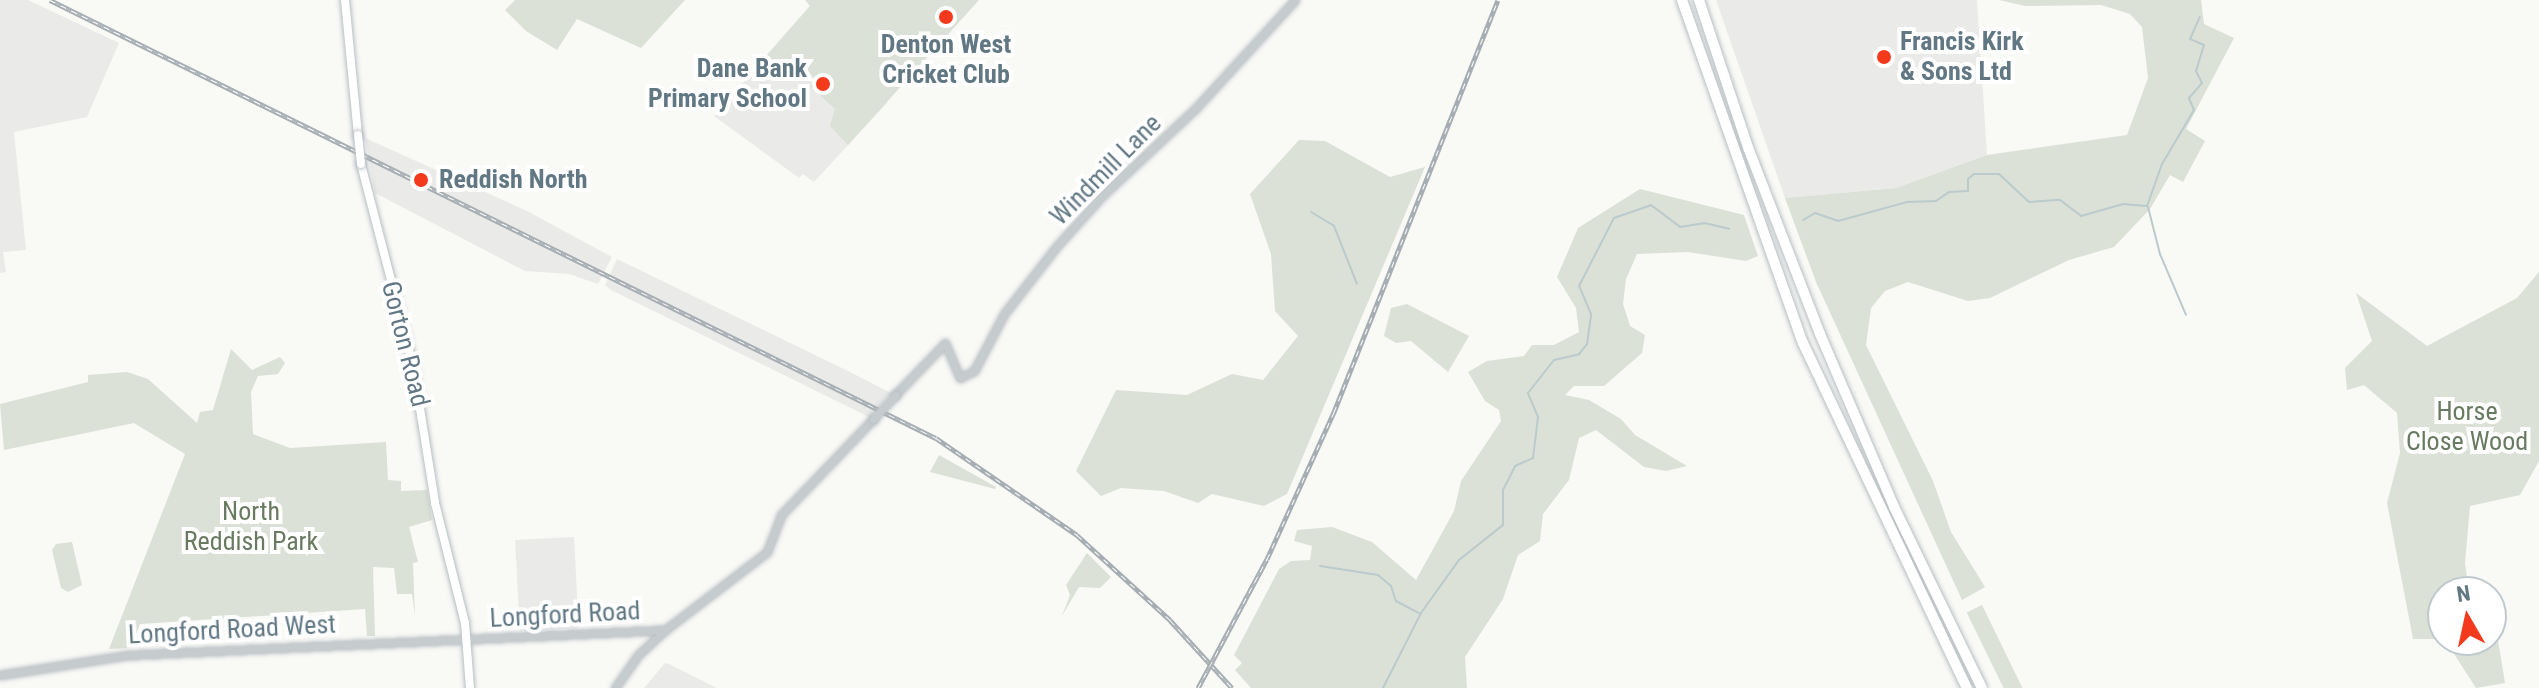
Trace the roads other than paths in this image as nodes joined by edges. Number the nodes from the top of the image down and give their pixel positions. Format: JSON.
{"nodes":[{"id":1,"x":345,"y":0,"type":"edge"},
{"id":2,"x":1295,"y":0,"type":"edge"},
{"id":3,"x":1682,"y":0,"type":"edge"},
{"id":4,"x":1699,"y":0,"type":"edge"},
{"id":5,"x":668,"y":628,"type":"junction"},
{"id":6,"x":643,"y":631,"type":"junction"},
{"id":7,"x":467,"y":638,"type":"junction"},
{"id":8,"x":649,"y":644,"type":"junction"},
{"id":9,"x":0,"y":675,"type":"edge"},
{"id":10,"x":470,"y":688,"type":"edge"},
{"id":11,"x":615,"y":688,"type":"edge"},
{"id":12,"x":1967,"y":688,"type":"edge"},
{"id":13,"x":1982,"y":688,"type":"edge"}],
"edges":[{"from":1,"to":7,"type":"main road","name":"Gorton Road","bridge":true},
{"from":2,"to":5,"type":"street","name":"Windmill Lane","bridge":true},
{"from":3,"to":12,"type":"highway"},
{"from":4,"to":13,"type":"highway"},
{"from":5,"to":6,"type":"street","name":"Longford Road"},
{"from":5,"to":8,"type":"street"},
{"from":6,"to":7,"type":"street","name":"Longford Road"},
{"from":6,"to":8,"type":"street"},
{"from":7,"to":9,"type":"street","name":"Longford Road West"},
{"from":7,"to":10,"type":"main road","name":"Gorton Road"},
{"from":8,"to":11,"type":"street"}]}
